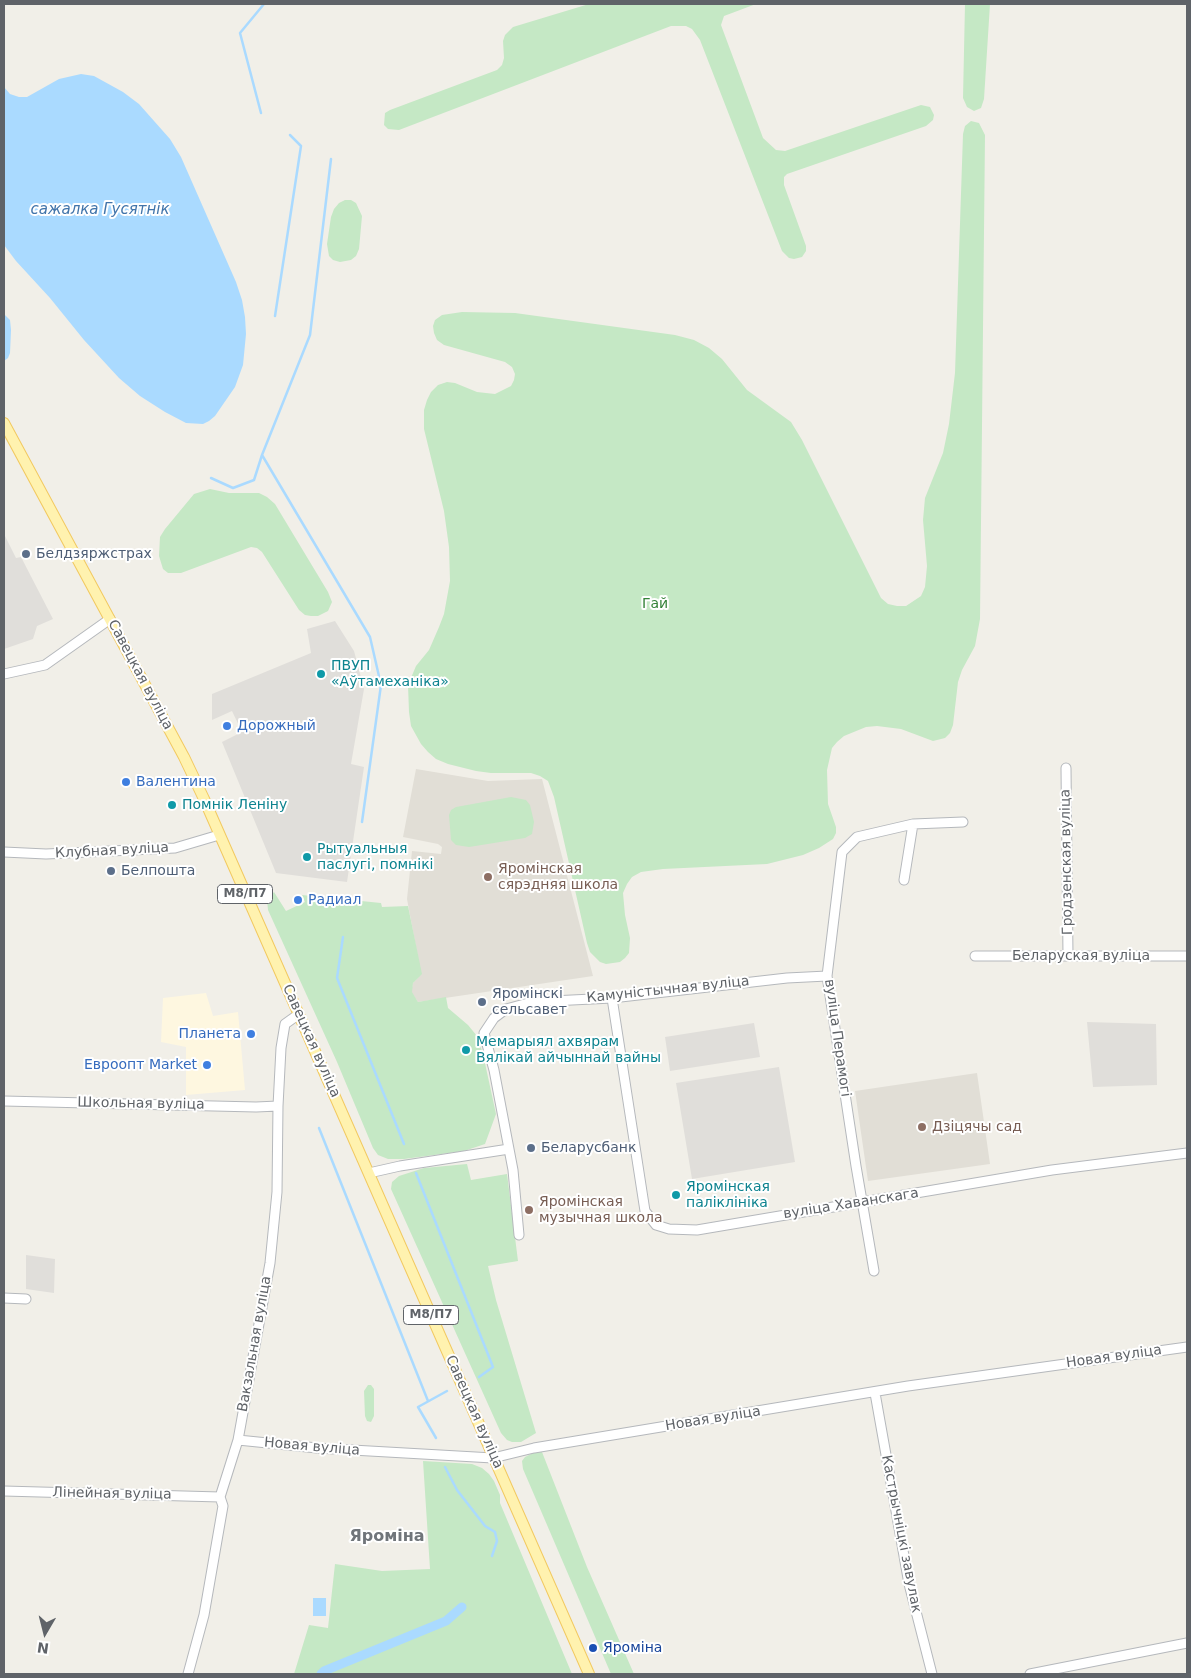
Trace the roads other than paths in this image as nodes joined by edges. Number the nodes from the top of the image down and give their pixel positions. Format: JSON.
{"nodes":[{"id":1,"x":4,"y":423,"type":"edge"},
{"id":2,"x":110,"y":619,"type":"junction"},
{"id":3,"x":4,"y":674,"type":"edge"},
{"id":4,"x":1066,"y":768,"type":"dead end"},
{"id":5,"x":963,"y":822,"type":"dead end"},
{"id":6,"x":914,"y":824,"type":"junction"},
{"id":7,"x":219,"y":835,"type":"junction"},
{"id":8,"x":4,"y":852,"type":"edge"},
{"id":9,"x":904,"y":880,"type":"dead end"},
{"id":10,"x":975,"y":956,"type":"dead end"},
{"id":11,"x":1068,"y":956,"type":"junction"},
{"id":12,"x":1187,"y":956,"type":"edge"},
{"id":13,"x":826,"y":976,"type":"junction"},
{"id":14,"x":612,"y":998,"type":"junction"},
{"id":15,"x":299,"y":1014,"type":"junction"},
{"id":16,"x":4,"y":1101,"type":"edge"},
{"id":17,"x":278,"y":1106,"type":"junction"},
{"id":18,"x":509,"y":1149,"type":"junction"},
{"id":19,"x":1187,"y":1153,"type":"edge"},
{"id":20,"x":369,"y":1174,"type":"junction"},
{"id":21,"x":862,"y":1203,"type":"junction"},
{"id":22,"x":519,"y":1235,"type":"dead end"},
{"id":23,"x":874,"y":1271,"type":"dead end"},
{"id":24,"x":4,"y":1298,"type":"edge"},
{"id":25,"x":26,"y":1299,"type":"dead end"},
{"id":26,"x":1187,"y":1347,"type":"edge"},
{"id":27,"x":875,"y":1393,"type":"junction"},
{"id":28,"x":238,"y":1440,"type":"junction"},
{"id":29,"x":493,"y":1458,"type":"junction"},
{"id":30,"x":4,"y":1491,"type":"edge"},
{"id":31,"x":220,"y":1497,"type":"junction"},
{"id":32,"x":1187,"y":1643,"type":"edge"},
{"id":33,"x":1082,"y":1664,"type":"junction"},
{"id":34,"x":188,"y":1674,"type":"edge"},
{"id":35,"x":589,"y":1674,"type":"edge"},
{"id":36,"x":932,"y":1674,"type":"edge"},
{"id":37,"x":1030,"y":1674,"type":"edge"},
{"id":38,"x":1086,"y":1674,"type":"edge"}],
"edges":[{"from":1,"to":2,"type":"main road","name":"Савецкая вуліца","number":"М8/П7"},
{"from":2,"to":3,"type":"street"},
{"from":2,"to":7,"type":"main road","name":"Савецкая вуліца","number":"М8/П7"},
{"from":4,"to":11,"type":"street","name":"Гродзенская вуліца"},
{"from":5,"to":6,"type":"street","name":"вуліца Перамогі"},
{"from":6,"to":9,"type":"street"},
{"from":6,"to":13,"type":"street","name":"вуліца Перамогі"},
{"from":7,"to":8,"type":"street","name":"Клубная вуліца"},
{"from":7,"to":15,"type":"main road","name":"Савецкая вуліца","number":"М8/П7"},
{"from":10,"to":11,"type":"street","name":"Беларуская вуліца"},
{"from":11,"to":12,"type":"street","name":"Беларуская вуліца"},
{"from":13,"to":14,"type":"street","name":"Камуністычная вуліца"},
{"from":13,"to":21,"type":"street","name":"вуліца Перамогі"},
{"from":14,"to":18,"type":"street","name":"Камуністычная вуліца"},
{"from":14,"to":21,"type":"street","name":"вуліца Хаванскага"},
{"from":15,"to":17,"type":"street","name":"Вакзальная вуліца"},
{"from":15,"to":20,"type":"main road","name":"Савецкая вуліца","number":"М8/П7"},
{"from":16,"to":17,"type":"street","name":"Школьная вуліца"},
{"from":17,"to":28,"type":"street","name":"Вакзальная вуліца"},
{"from":18,"to":20,"type":"street"},
{"from":18,"to":22,"type":"street","name":"Камуністычная вуліца"},
{"from":19,"to":21,"type":"street","name":"вуліца Хаванскага"},
{"from":20,"to":29,"type":"main road","name":"Савецкая вуліца","number":"М8/П7"},
{"from":21,"to":23,"type":"street","name":"вуліца Перамогі"},
{"from":24,"to":25,"type":"street"},
{"from":26,"to":27,"type":"street","name":"Новая вуліца"},
{"from":27,"to":29,"type":"street","name":"Новая вуліца"},
{"from":27,"to":36,"type":"street","name":"Кастрычніцкі завулак"},
{"from":28,"to":29,"type":"street","name":"Новая вуліца"},
{"from":28,"to":31,"type":"street","name":"Вакзальная вуліца"},
{"from":29,"to":35,"type":"main road","name":"Савецкая вуліца","number":"М8/П7"},
{"from":30,"to":31,"type":"street","name":"Лінейная вуліца"},
{"from":31,"to":34,"type":"street","name":"Вакзальная вуліца"},
{"from":32,"to":33,"type":"street"},
{"from":33,"to":37,"type":"street"},
{"from":33,"to":38,"type":"street"}]}
